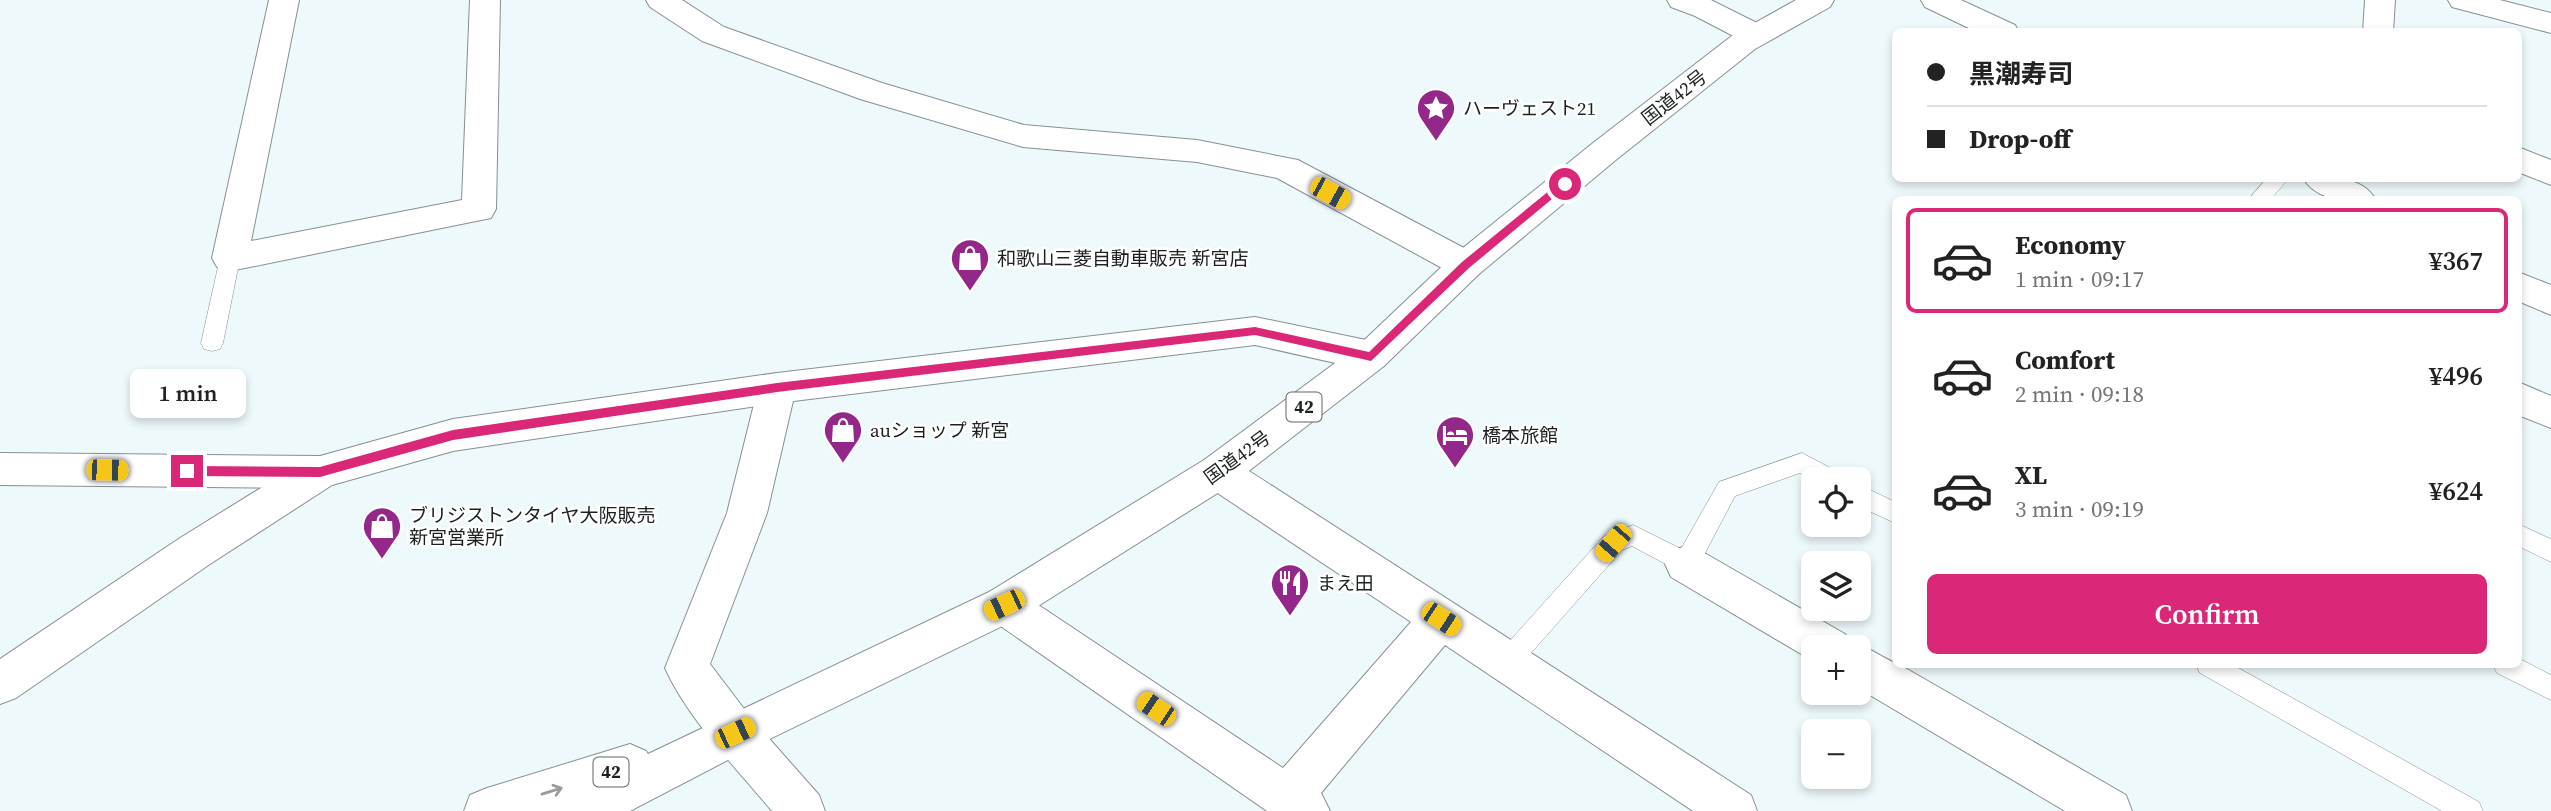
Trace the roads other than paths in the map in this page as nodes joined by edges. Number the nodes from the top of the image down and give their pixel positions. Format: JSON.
{"nodes":[{"id":1,"x":284,"y":0,"type":"edge"},
{"id":2,"x":485,"y":0,"type":"edge"},
{"id":3,"x":661,"y":0,"type":"edge"},
{"id":4,"x":1682,"y":0,"type":"edge"},
{"id":5,"x":1819,"y":0,"type":"edge"},
{"id":6,"x":1936,"y":0,"type":"edge"},
{"id":7,"x":2380,"y":0,"type":"edge"},
{"id":8,"x":2463,"y":0,"type":"edge"},
{"id":9,"x":2551,"y":23,"type":"edge"},
{"id":10,"x":1996,"y":28,"type":"edge"},
{"id":11,"x":2378,"y":28,"type":"edge"},
{"id":12,"x":1756,"y":35,"type":"junction"},
{"id":13,"x":2522,"y":161,"type":"edge"},
{"id":14,"x":2551,"y":173,"type":"edge"},
{"id":15,"x":2275,"y":182,"type":"edge"},
{"id":16,"x":2327,"y":182,"type":"edge"},
{"id":17,"x":2262,"y":196,"type":"edge"},
{"id":18,"x":2352,"y":196,"type":"edge"},
{"id":19,"x":230,"y":258,"type":"junction"},
{"id":20,"x":1466,"y":265,"type":"junction"},
{"id":21,"x":2522,"y":287,"type":"edge"},
{"id":22,"x":2551,"y":301,"type":"edge"},
{"id":23,"x":212,"y":343,"type":"dead end"},
{"id":24,"x":1371,"y":356,"type":"junction"},
{"id":25,"x":777,"y":388,"type":"junction"},
{"id":26,"x":2522,"y":399,"type":"edge"},
{"id":27,"x":2551,"y":413,"type":"edge"},
{"id":28,"x":1809,"y":467,"type":"edge"},
{"id":29,"x":0,"y":469,"type":"edge"},
{"id":30,"x":320,"y":472,"type":"junction"},
{"id":31,"x":1218,"y":472,"type":"junction"},
{"id":32,"x":1871,"y":501,"type":"edge"},
{"id":33,"x":1892,"y":511,"type":"edge"},
{"id":34,"x":2522,"y":536,"type":"edge"},
{"id":35,"x":2551,"y":551,"type":"edge"},
{"id":36,"x":1686,"y":564,"type":"junction"},
{"id":37,"x":1004,"y":605,"type":"junction"},
{"id":38,"x":1441,"y":619,"type":"junction"},
{"id":39,"x":1807,"y":635,"type":"edge"},
{"id":40,"x":1507,"y":663,"type":"junction"},
{"id":41,"x":2214,"y":668,"type":"edge"},
{"id":42,"x":2512,"y":668,"type":"edge"},
{"id":43,"x":1871,"y":672,"type":"edge"},
{"id":44,"x":0,"y":684,"type":"edge"},
{"id":45,"x":2551,"y":688,"type":"edge"},
{"id":46,"x":735,"y":733,"type":"junction"},
{"id":47,"x":1297,"y":804,"type":"edge"},
{"id":48,"x":487,"y":811,"type":"edge"},
{"id":49,"x":582,"y":811,"type":"edge"},
{"id":50,"x":802,"y":811,"type":"edge"},
{"id":51,"x":1734,"y":811,"type":"edge"},
{"id":52,"x":2109,"y":811,"type":"edge"},
{"id":53,"x":2469,"y":811,"type":"edge"}],
"edges":[{"from":1,"to":19,"type":"main road"},
{"from":2,"to":19,"type":"main road"},
{"from":3,"to":20,"type":"main road"},
{"from":4,"to":12,"type":"main road"},
{"from":5,"to":12,"type":"main road","name":"国道42号","number":"42"},
{"from":6,"to":10,"type":"main road"},
{"from":7,"to":11,"type":"main road"},
{"from":8,"to":9,"type":"main road"},
{"from":12,"to":20,"type":"main road","name":"国道42号","number":"42"},
{"from":13,"to":14,"type":"main road"},
{"from":15,"to":17,"type":"lane"},
{"from":16,"to":18,"type":"main road"},
{"from":19,"to":23,"type":"lane"},
{"from":20,"to":24,"type":"main road","name":"国道42号","number":"42"},
{"from":21,"to":22,"type":"main road"},
{"from":24,"to":25,"type":"main road"},
{"from":24,"to":31,"type":"main road","name":"国道42号","number":"42"},
{"from":25,"to":30,"type":"main road"},
{"from":25,"to":46,"type":"main road"},
{"from":26,"to":27,"type":"main road"},
{"from":28,"to":36,"type":"lane"},
{"from":29,"to":30,"type":"main road"},
{"from":30,"to":44,"type":"main road"},
{"from":31,"to":37,"type":"main road","name":"国道42号","number":"42"},
{"from":31,"to":38,"type":"main road"},
{"from":32,"to":33,"type":"lane"},
{"from":34,"to":35,"type":"lane"},
{"from":36,"to":39,"type":"main road"},
{"from":36,"to":40,"type":"lane"},
{"from":37,"to":46,"type":"main road","name":"国道42号","number":"42"},
{"from":37,"to":47,"type":"main road"},
{"from":38,"to":40,"type":"main road"},
{"from":38,"to":47,"type":"main road"},
{"from":40,"to":51,"type":"main road"},
{"from":41,"to":53,"type":"lane"},
{"from":42,"to":45,"type":"lane"},
{"from":43,"to":52,"type":"main road"},
{"from":48,"to":46,"type":"main road","name":"国道42号","number":"42","one_way":true},
{"from":46,"to":49,"type":"main road","name":"国道42号","number":"42"},
{"from":46,"to":50,"type":"main road"}]}
